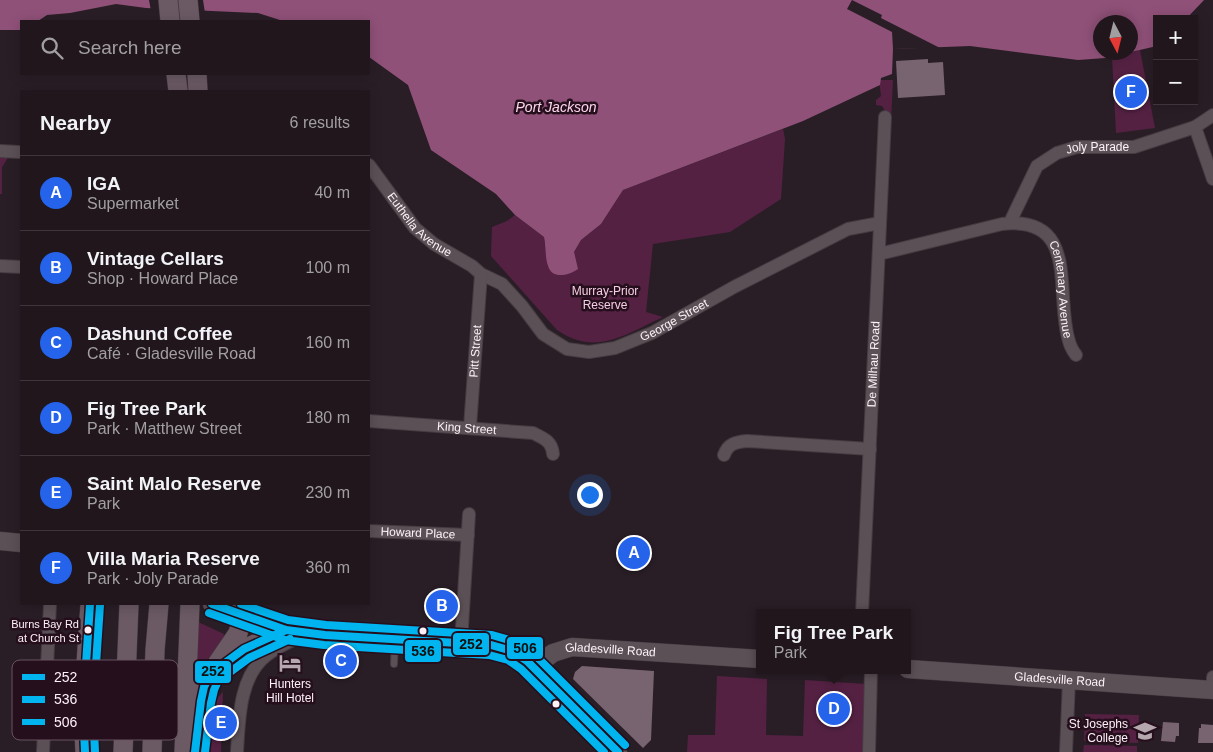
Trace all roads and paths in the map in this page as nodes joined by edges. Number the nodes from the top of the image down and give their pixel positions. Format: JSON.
{"nodes":[{"id":1,"x":168,"y":0,"type":"edge"},
{"id":2,"x":188,"y":0,"type":"edge"},
{"id":3,"x":170,"y":20,"type":"edge"},
{"id":4,"x":190,"y":20,"type":"edge"},
{"id":5,"x":1213,"y":115,"type":"edge"},
{"id":6,"x":885,"y":118,"type":"dead end"},
{"id":7,"x":1195,"y":127,"type":"junction"},
{"id":8,"x":0,"y":152,"type":"edge"},
{"id":9,"x":20,"y":152,"type":"dead end"},
{"id":10,"x":370,"y":166,"type":"edge"},
{"id":11,"x":1213,"y":179,"type":"edge"},
{"id":12,"x":1012,"y":220,"type":"junction"},
{"id":13,"x":880,"y":223,"type":"junction"},
{"id":14,"x":879,"y":254,"type":"junction"},
{"id":15,"x":0,"y":266,"type":"edge"},
{"id":16,"x":20,"y":268,"type":"edge"},
{"id":17,"x":481,"y":274,"type":"junction"},
{"id":18,"x":1076,"y":355,"type":"dead end"},
{"id":19,"x":370,"y":421,"type":"edge"},
{"id":20,"x":470,"y":427,"type":"junction"},
{"id":21,"x":870,"y":449,"type":"junction"},
{"id":22,"x":552,"y":454,"type":"dead end"},
{"id":23,"x":724,"y":455,"type":"dead end"},
{"id":24,"x":469,"y":514,"type":"dead end"},
{"id":25,"x":370,"y":531,"type":"edge"},
{"id":26,"x":468,"y":535,"type":"junction"},
{"id":27,"x":0,"y":541,"type":"edge"},
{"id":28,"x":20,"y":543,"type":"edge"},
{"id":29,"x":50,"y":605,"type":"edge"},
{"id":30,"x":90,"y":605,"type":"edge"},
{"id":31,"x":129,"y":605,"type":"edge"},
{"id":32,"x":159,"y":605,"type":"edge"},
{"id":33,"x":190,"y":605,"type":"edge"},
{"id":34,"x":217,"y":605,"type":"edge"},
{"id":35,"x":862,"y":609,"type":"edge"},
{"id":36,"x":244,"y":610,"type":"edge"},
{"id":37,"x":286,"y":630,"type":"junction"},
{"id":38,"x":316,"y":634,"type":"junction"},
{"id":39,"x":395,"y":639,"type":"junction"},
{"id":40,"x":461,"y":643,"type":"junction"},
{"id":41,"x":756,"y":659,"type":"edge"},
{"id":42,"x":47,"y":660,"type":"edge"},
{"id":43,"x":86,"y":660,"type":"edge"},
{"id":44,"x":127,"y":660,"type":"edge"},
{"id":45,"x":154,"y":660,"type":"edge"},
{"id":46,"x":394,"y":664,"type":"dead end"},
{"id":47,"x":534,"y":667,"type":"junction"},
{"id":48,"x":911,"y":669,"type":"edge"},
{"id":49,"x":210,"y":674,"type":"junction"},
{"id":50,"x":871,"y":674,"type":"edge"},
{"id":51,"x":1213,"y":677,"type":"edge"},
{"id":52,"x":1069,"y":680,"type":"junction"},
{"id":53,"x":1213,"y":690,"type":"edge"},
{"id":54,"x":184,"y":752,"type":"edge"},
{"id":55,"x":195,"y":752,"type":"edge"},
{"id":56,"x":236,"y":752,"type":"edge"},
{"id":57,"x":618,"y":752,"type":"edge"},
{"id":58,"x":869,"y":752,"type":"edge"},
{"id":59,"x":1066,"y":752,"type":"edge"}],
"edges":[{"from":1,"to":3,"type":"main road"},
{"from":2,"to":4,"type":"main road"},
{"from":5,"to":7,"type":"street","name":"Joly Parade"},
{"from":6,"to":13,"type":"street","name":"De Milhau Road"},
{"from":7,"to":11,"type":"street"},
{"from":7,"to":12,"type":"street","name":"Joly Parade"},
{"from":8,"to":9,"type":"street"},
{"from":10,"to":17,"type":"street","name":"Euthella Avenue"},
{"from":12,"to":14,"type":"street","name":"Centenary Avenue"},
{"from":12,"to":18,"type":"street","name":"Centenary Avenue"},
{"from":13,"to":14,"type":"street","name":"De Milhau Road"},
{"from":13,"to":17,"type":"street","name":"George Street"},
{"from":14,"to":21,"type":"street","name":"De Milhau Road"},
{"from":15,"to":16,"type":"street"},
{"from":17,"to":20,"type":"street","name":"Pitt Street"},
{"from":19,"to":20,"type":"street","name":"King Street"},
{"from":20,"to":22,"type":"street","name":"King Street"},
{"from":21,"to":23,"type":"street"},
{"from":21,"to":35,"type":"street","name":"De Milhau Road"},
{"from":24,"to":26,"type":"street","name":"Howard Place"},
{"from":25,"to":26,"type":"street","name":"Howard Place"},
{"from":26,"to":40,"type":"street","name":"Howard Place"},
{"from":27,"to":28,"type":"street"},
{"from":29,"to":42,"type":"street"},
{"from":30,"to":43,"type":"main road"},
{"from":31,"to":44,"type":"main road"},
{"from":32,"to":45,"type":"main road"},
{"from":33,"to":54,"type":"main road"},
{"from":34,"to":36,"type":"street"},
{"from":36,"to":37,"type":"street"},
{"from":36,"to":49,"type":"main road"},
{"from":37,"to":38,"type":"street"},
{"from":37,"to":49,"type":"main road"},
{"from":38,"to":39,"type":"street"},
{"from":38,"to":56,"type":"street"},
{"from":39,"to":40,"type":"street"},
{"from":39,"to":46,"type":"lane"},
{"from":40,"to":47,"type":"street"},
{"from":41,"to":47,"type":"street","name":"Gladesville Road"},
{"from":47,"to":57,"type":"street"},
{"from":48,"to":52,"type":"street","name":"Gladesville Road"},
{"from":49,"to":55,"type":"main road"},
{"from":50,"to":58,"type":"street"},
{"from":51,"to":53,"type":"street"},
{"from":52,"to":53,"type":"street","name":"Gladesville Road"},
{"from":52,"to":59,"type":"street"}]}
